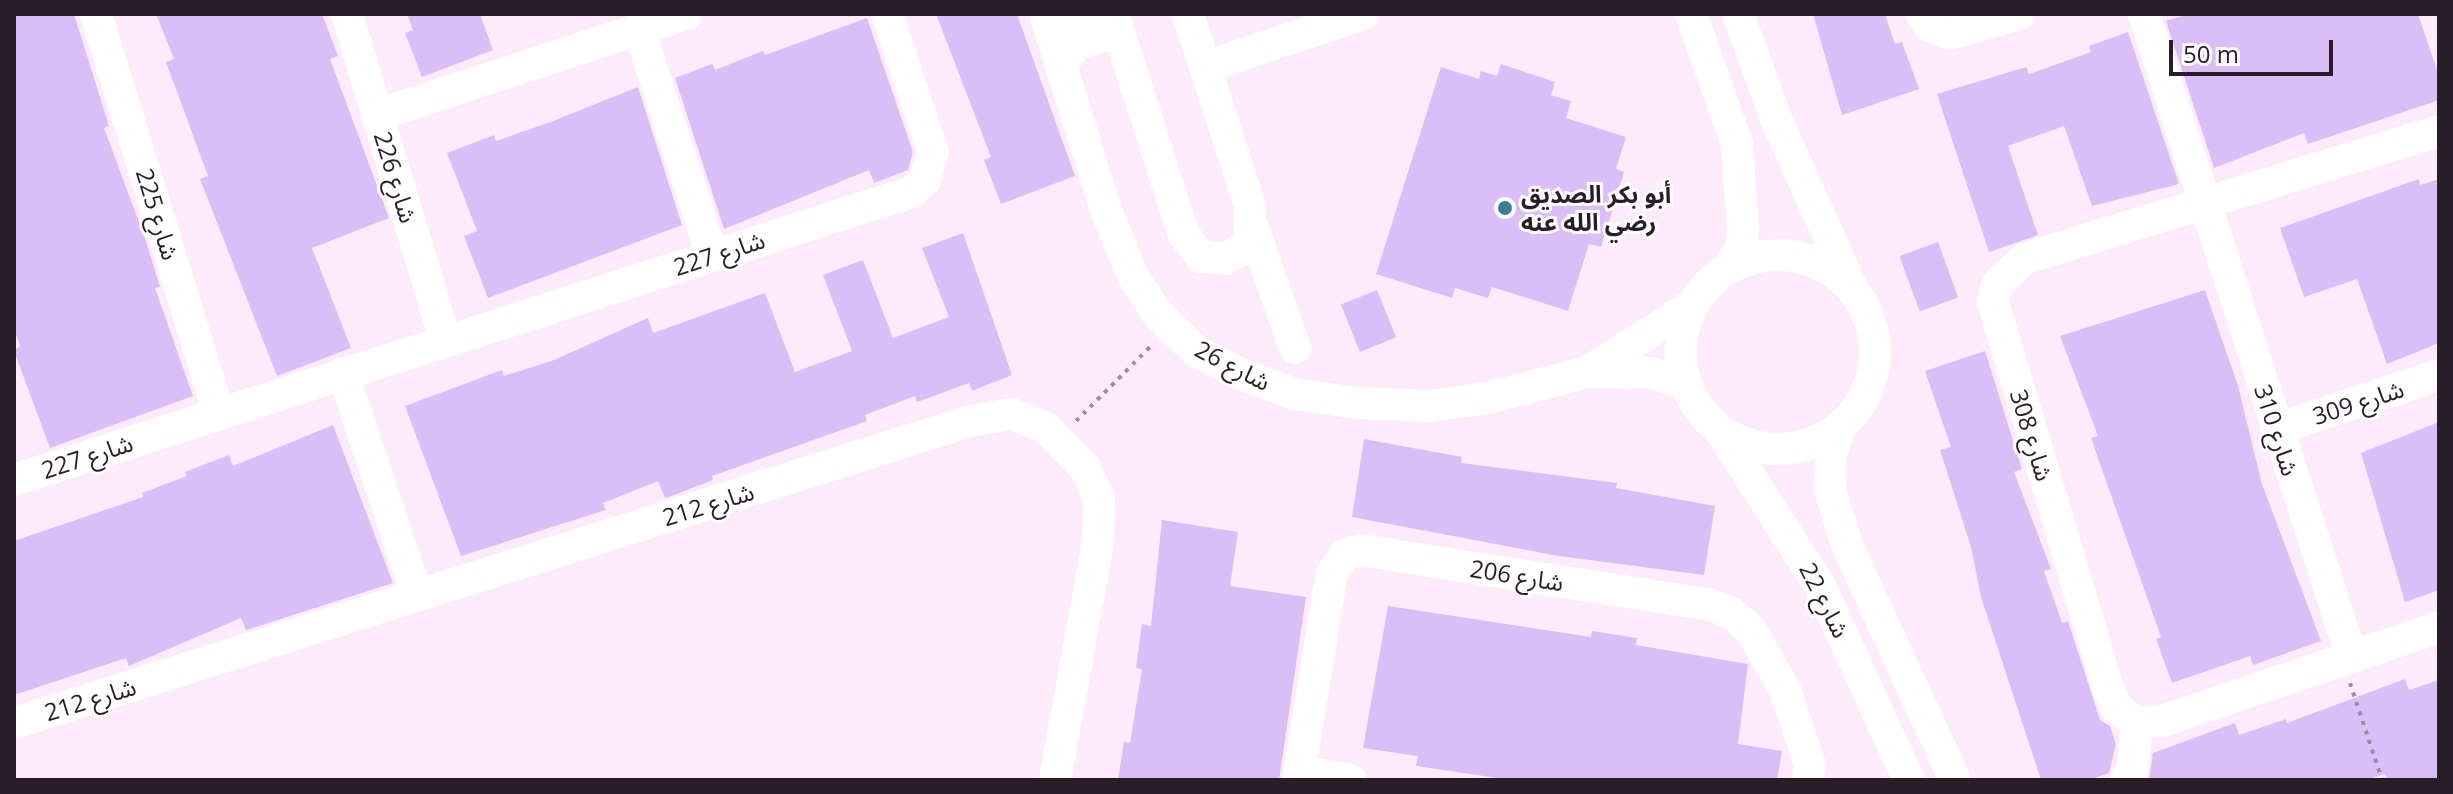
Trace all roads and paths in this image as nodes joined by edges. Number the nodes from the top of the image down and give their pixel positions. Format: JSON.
{"nodes":[{"id":1,"x":96,"y":14,"type":"edge"},
{"id":2,"x":347,"y":14,"type":"edge"},
{"id":3,"x":686,"y":14,"type":"edge"},
{"id":4,"x":887,"y":14,"type":"edge"},
{"id":5,"x":1046,"y":14,"type":"edge"},
{"id":6,"x":1188,"y":14,"type":"edge"},
{"id":7,"x":1363,"y":14,"type":"edge"},
{"id":8,"x":1691,"y":14,"type":"edge"},
{"id":9,"x":1738,"y":14,"type":"edge"},
{"id":10,"x":1921,"y":14,"type":"edge"},
{"id":11,"x":2019,"y":14,"type":"edge"},
{"id":12,"x":2144,"y":14,"type":"edge"},
{"id":13,"x":1115,"y":19,"type":"edge"},
{"id":14,"x":639,"y":29,"type":"junction"},
{"id":15,"x":1061,"y":66,"type":"junction"},
{"id":16,"x":1205,"y":67,"type":"junction"},
{"id":17,"x":377,"y":115,"type":"junction"},
{"id":18,"x":2439,"y":131,"type":"edge"},
{"id":19,"x":2204,"y":204,"type":"junction"},
{"id":20,"x":1253,"y":228,"type":"junction"},
{"id":21,"x":712,"y":255,"type":"junction"},
{"id":22,"x":1730,"y":267,"type":"junction"},
{"id":23,"x":1852,"y":289,"type":"junction"},
{"id":24,"x":1692,"y":305,"type":"junction"},
{"id":25,"x":1170,"y":326,"type":"junction"},
{"id":26,"x":445,"y":339,"type":"junction"},
{"id":27,"x":1295,"y":348,"type":"dead end"},
{"id":28,"x":1588,"y":372,"type":"junction"},
{"id":29,"x":343,"y":373,"type":"junction"},
{"id":30,"x":2439,"y":375,"type":"edge"},
{"id":31,"x":1686,"y":384,"type":"junction"},
{"id":32,"x":219,"y":413,"type":"junction"},
{"id":33,"x":1839,"y":429,"type":"junction"},
{"id":34,"x":2276,"y":429,"type":"junction"},
{"id":35,"x":1720,"y":431,"type":"junction"},
{"id":36,"x":1058,"y":440,"type":"junction"},
{"id":37,"x":14,"y":480,"type":"edge"},
{"id":38,"x":417,"y":595,"type":"junction"},
{"id":39,"x":2439,"y":627,"type":"edge"},
{"id":40,"x":2346,"y":657,"type":"junction"},
{"id":41,"x":14,"y":723,"type":"edge"},
{"id":42,"x":2137,"y":724,"type":"junction"},
{"id":43,"x":1298,"y":776,"type":"edge"},
{"id":44,"x":1055,"y":780,"type":"edge"},
{"id":45,"x":1350,"y":780,"type":"edge"},
{"id":46,"x":1808,"y":780,"type":"edge"},
{"id":47,"x":1909,"y":780,"type":"edge"},
{"id":48,"x":1955,"y":780,"type":"edge"},
{"id":49,"x":2126,"y":780,"type":"edge"},
{"id":50,"x":2382,"y":780,"type":"edge"}],
"edges":[{"from":1,"to":32,"type":"street","name":"شارع 225"},
{"from":2,"to":17,"type":"street","name":"شارع 226"},
{"from":3,"to":14,"type":"street"},
{"from":4,"to":21,"type":"street","name":"شارع 227"},
{"from":5,"to":13,"type":"street"},
{"from":5,"to":15,"type":"street","name":"شارع 26"},
{"from":6,"to":16,"type":"street"},
{"from":7,"to":16,"type":"street"},
{"from":8,"to":22,"type":"street"},
{"from":9,"to":23,"type":"street"},
{"from":10,"to":11,"type":"street"},
{"from":12,"to":19,"type":"street","name":"شارع 310"},
{"from":13,"to":15,"type":"street"},
{"from":13,"to":20,"type":"street"},
{"from":14,"to":17,"type":"street"},
{"from":14,"to":21,"type":"street"},
{"from":15,"to":25,"type":"street","name":"شارع 26"},
{"from":16,"to":20,"type":"street"},
{"from":17,"to":26,"type":"street","name":"شارع 226"},
{"from":18,"to":19,"type":"street","name":"شارع 308"},
{"from":19,"to":34,"type":"street","name":"شارع 310"},
{"from":19,"to":42,"type":"street","name":"شارع 308"},
{"from":20,"to":27,"type":"street"},
{"from":21,"to":26,"type":"street","name":"شارع 227"},
{"from":22,"to":23,"type":"street"},
{"from":22,"to":24,"type":"street"},
{"from":23,"to":33,"type":"street"},
{"from":24,"to":28,"type":"street","name":"شارع 26"},
{"from":24,"to":31,"type":"street"},
{"from":25,"to":28,"type":"street","name":"شارع 26"},
{"from":25,"to":36,"type":"path"},
{"from":26,"to":29,"type":"street","name":"شارع 227"},
{"from":28,"to":31,"type":"street","name":"شارع 26"},
{"from":29,"to":32,"type":"street","name":"شارع 227"},
{"from":29,"to":38,"type":"street"},
{"from":30,"to":34,"type":"street","name":"شارع 309"},
{"from":31,"to":35,"type":"street"},
{"from":32,"to":37,"type":"street","name":"شارع 227"},
{"from":33,"to":35,"type":"street"},
{"from":33,"to":48,"type":"street","name":"شارع 22"},
{"from":34,"to":40,"type":"street","name":"شارع 310"},
{"from":35,"to":47,"type":"street","name":"شارع 22"},
{"from":36,"to":38,"type":"street","name":"شارع 212"},
{"from":36,"to":44,"type":"street","name":"شارع 212"},
{"from":38,"to":41,"type":"street","name":"شارع 212"},
{"from":39,"to":40,"type":"street"},
{"from":40,"to":42,"type":"street"},
{"from":40,"to":50,"type":"path"},
{"from":42,"to":49,"type":"street"},
{"from":43,"to":45,"type":"street"},
{"from":43,"to":46,"type":"street","name":"شارع 206"}]}
